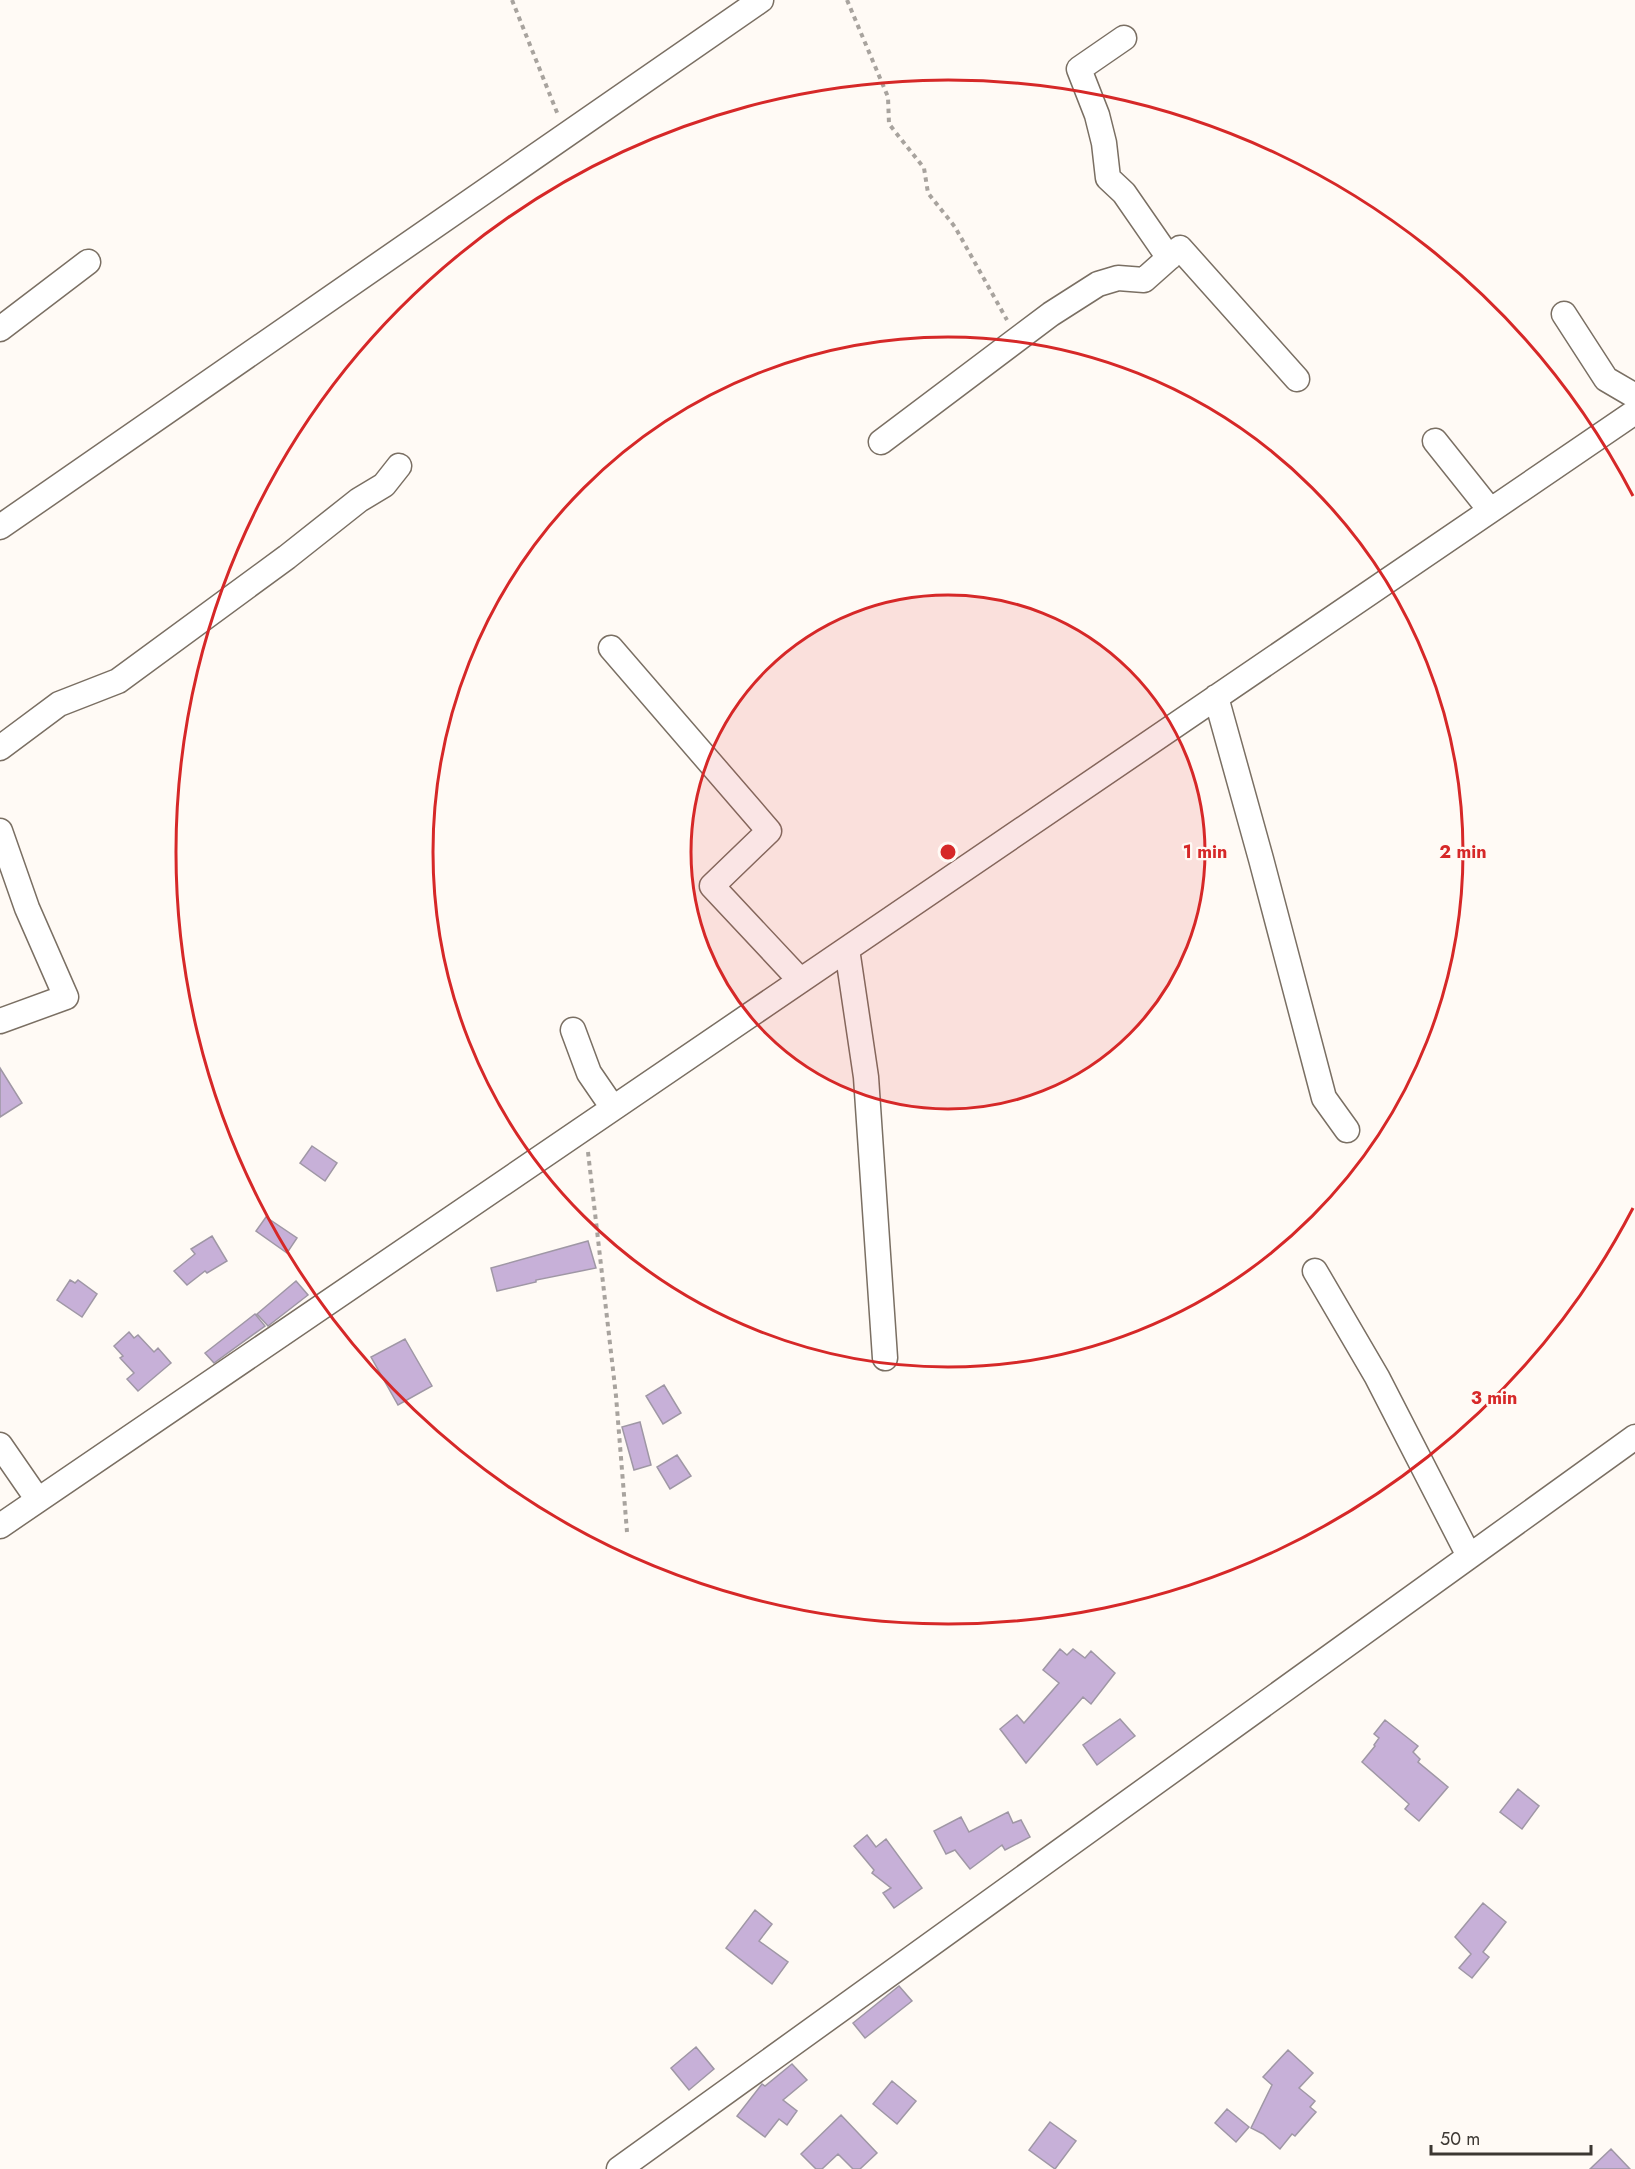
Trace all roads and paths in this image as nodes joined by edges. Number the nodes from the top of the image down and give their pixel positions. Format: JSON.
{"nodes":[{"id":1,"x":512,"y":0,"type":"edge"},
{"id":2,"x":761,"y":0,"type":"edge"},
{"id":3,"x":847,"y":0,"type":"edge"},
{"id":4,"x":737,"y":7,"type":"edge"},
{"id":5,"x":1125,"y":38,"type":"dead end"},
{"id":6,"x":566,"y":135,"type":"junction"},
{"id":7,"x":1169,"y":258,"type":"junction"},
{"id":8,"x":88,"y":262,"type":"dead end"},
{"id":9,"x":1564,"y":314,"type":"dead end"},
{"id":10,"x":0,"y":329,"type":"edge"},
{"id":11,"x":1018,"y":339,"type":"junction"},
{"id":12,"x":1298,"y":379,"type":"dead end"},
{"id":13,"x":1635,"y":396,"type":"edge"},
{"id":14,"x":1635,"y":412,"type":"edge"},
{"id":15,"x":1435,"y":441,"type":"dead end"},
{"id":16,"x":882,"y":442,"type":"dead end"},
{"id":17,"x":399,"y":466,"type":"dead end"},
{"id":18,"x":1490,"y":510,"type":"junction"},
{"id":19,"x":0,"y":527,"type":"edge"},
{"id":20,"x":611,"y":648,"type":"dead end"},
{"id":21,"x":1216,"y":697,"type":"junction"},
{"id":22,"x":0,"y":748,"type":"edge"},
{"id":23,"x":0,"y":831,"type":"edge"},
{"id":24,"x":847,"y":949,"type":"junction"},
{"id":25,"x":800,"y":980,"type":"junction"},
{"id":26,"x":0,"y":1021,"type":"edge"},
{"id":27,"x":573,"y":1030,"type":"dead end"},
{"id":28,"x":613,"y":1108,"type":"junction"},
{"id":29,"x":585,"y":1127,"type":"junction"},
{"id":30,"x":1347,"y":1130,"type":"dead end"},
{"id":31,"x":1315,"y":1271,"type":"dead end"},
{"id":32,"x":885,"y":1358,"type":"dead end"},
{"id":33,"x":1635,"y":1437,"type":"edge"},
{"id":34,"x":0,"y":1445,"type":"edge"},
{"id":35,"x":38,"y":1500,"type":"junction"},
{"id":36,"x":0,"y":1526,"type":"edge"},
{"id":37,"x":627,"y":1532,"type":"dead end"},
{"id":38,"x":1469,"y":1556,"type":"junction"},
{"id":39,"x":619,"y":2169,"type":"edge"}],
"edges":[{"from":1,"to":6,"type":"path"},
{"from":2,"to":4,"type":"street"},
{"from":3,"to":11,"type":"path"},
{"from":4,"to":6,"type":"street"},
{"from":5,"to":7,"type":"street"},
{"from":6,"to":19,"type":"street"},
{"from":7,"to":11,"type":"street"},
{"from":7,"to":12,"type":"street"},
{"from":8,"to":10,"type":"street"},
{"from":9,"to":13,"type":"street"},
{"from":11,"to":16,"type":"street"},
{"from":14,"to":18,"type":"street"},
{"from":15,"to":18,"type":"street"},
{"from":17,"to":22,"type":"street"},
{"from":18,"to":21,"type":"street"},
{"from":20,"to":25,"type":"street"},
{"from":21,"to":24,"type":"street"},
{"from":21,"to":30,"type":"street"},
{"from":23,"to":26,"type":"street"},
{"from":24,"to":25,"type":"street"},
{"from":24,"to":32,"type":"street"},
{"from":25,"to":28,"type":"street"},
{"from":27,"to":28,"type":"street"},
{"from":28,"to":29,"type":"street"},
{"from":29,"to":35,"type":"street"},
{"from":29,"to":37,"type":"path"},
{"from":31,"to":38,"type":"street"},
{"from":33,"to":38,"type":"street"},
{"from":34,"to":35,"type":"street"},
{"from":35,"to":36,"type":"street"},
{"from":38,"to":39,"type":"street"}]}
